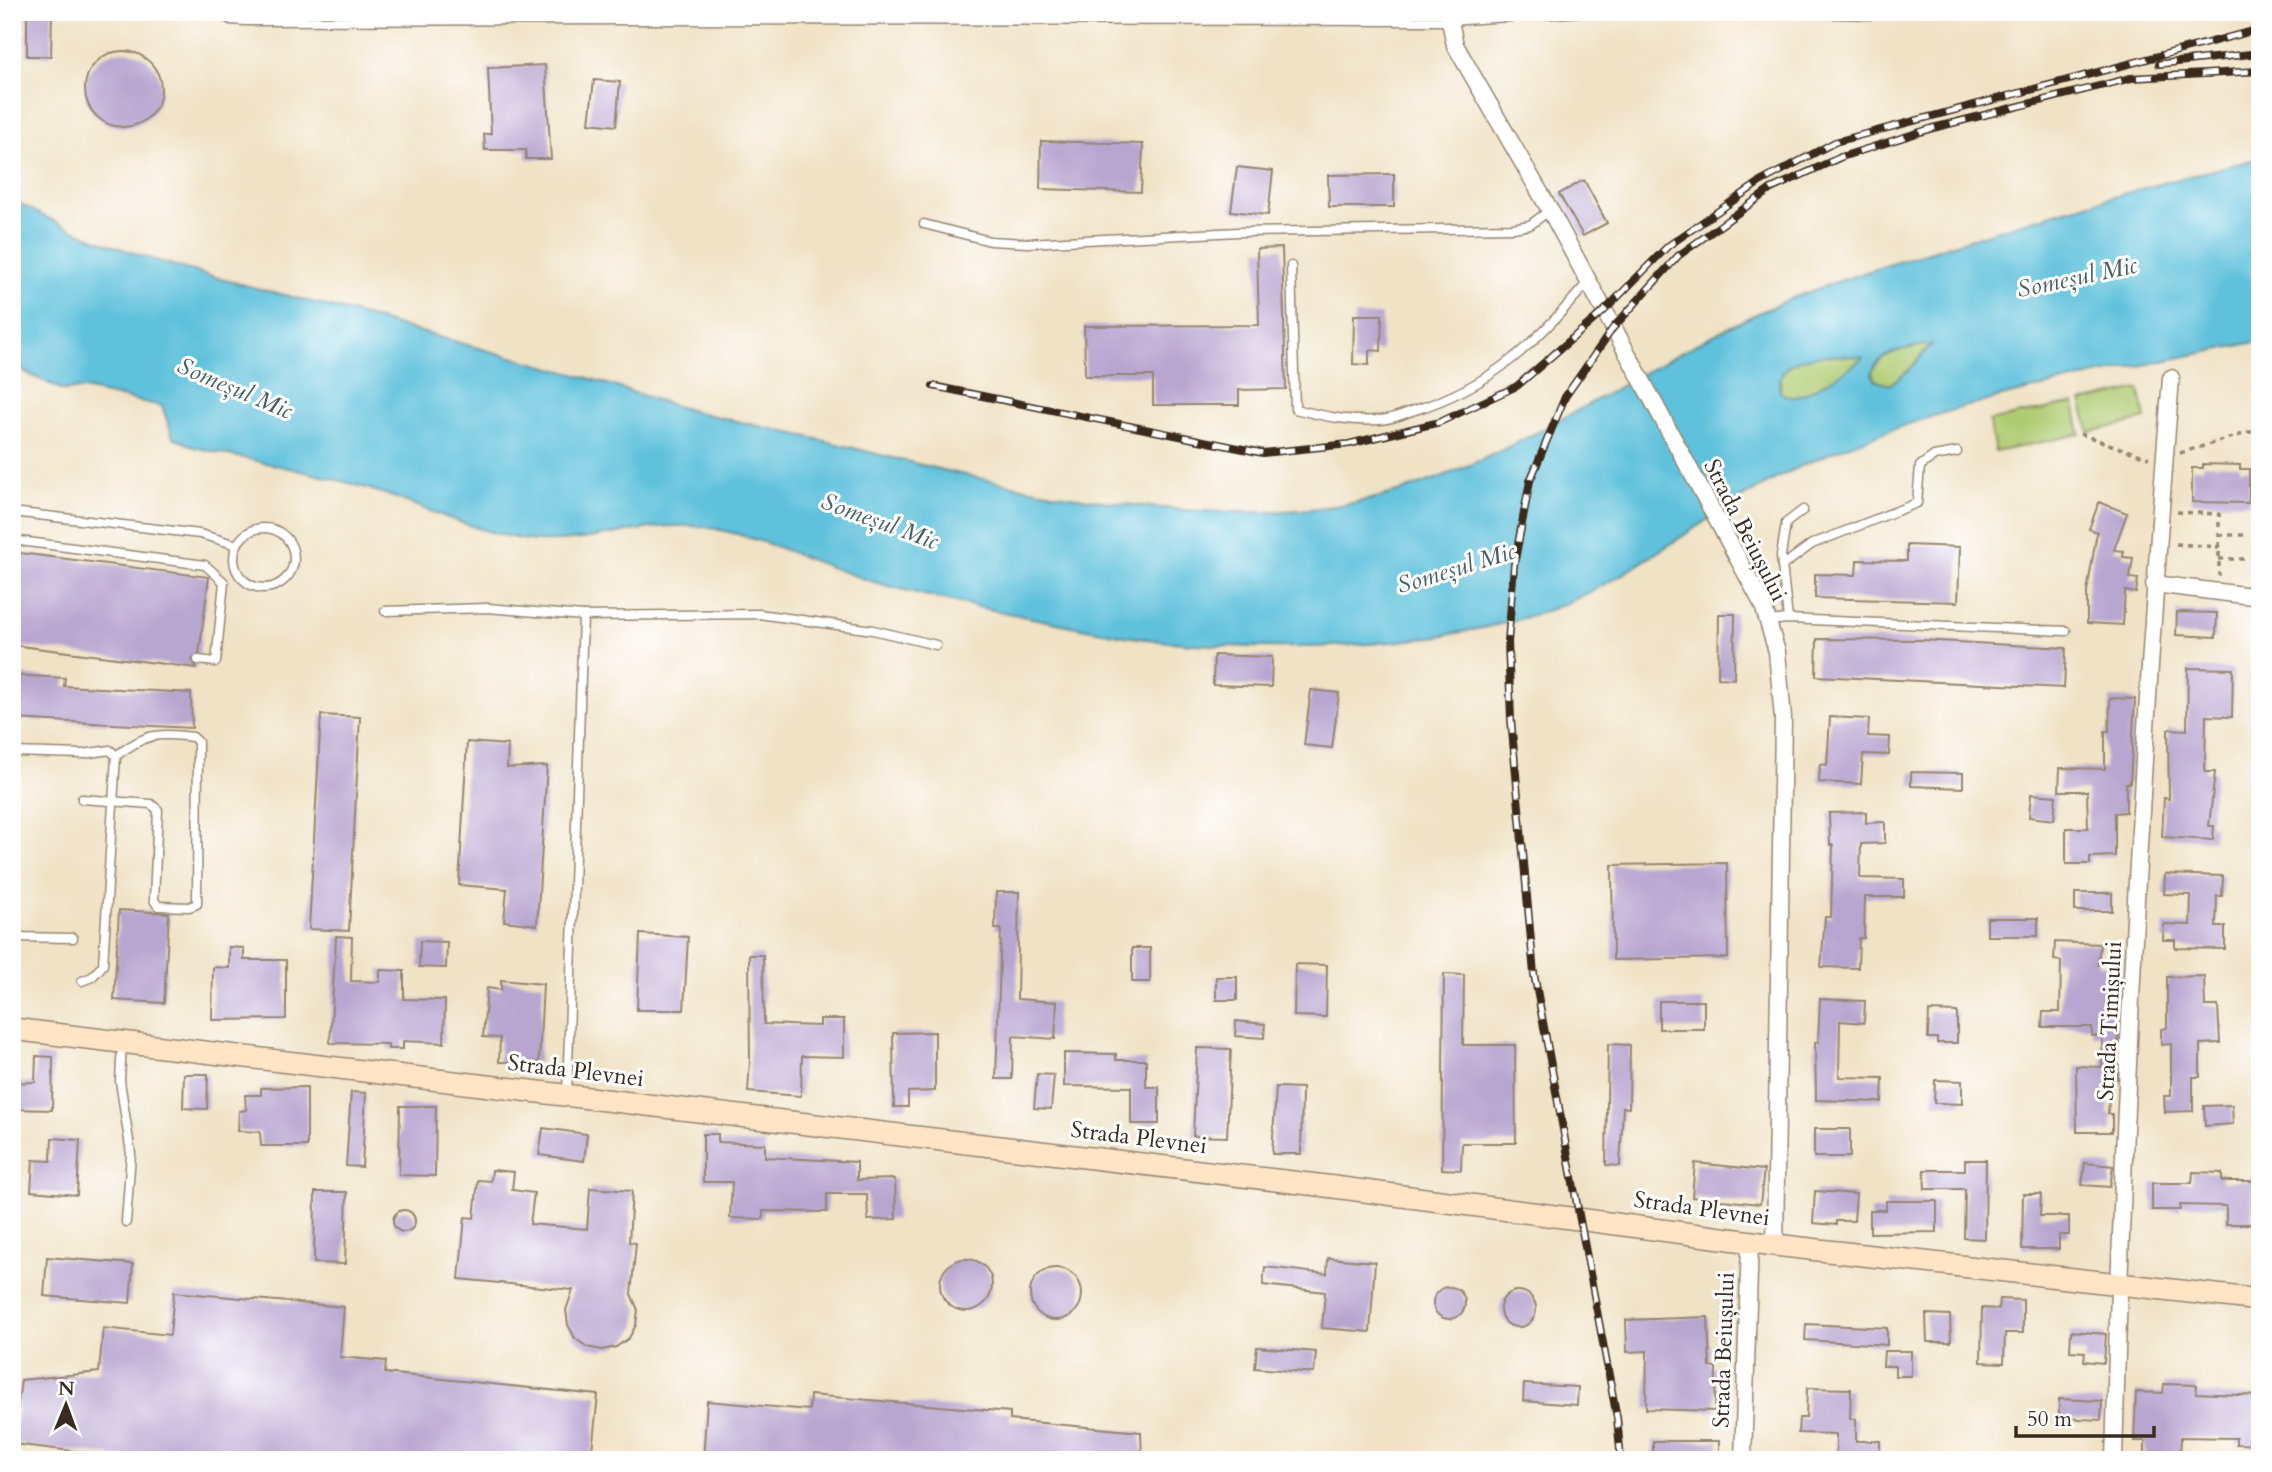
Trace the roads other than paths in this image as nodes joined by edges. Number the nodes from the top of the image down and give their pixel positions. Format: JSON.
{"nodes":[{"id":1,"x":215,"y":12,"type":"edge"},
{"id":2,"x":1583,"y":12,"type":"edge"},
{"id":3,"x":1773,"y":12,"type":"edge"},
{"id":4,"x":1872,"y":15,"type":"dead end"},
{"id":5,"x":646,"y":16,"type":"edge"},
{"id":6,"x":1450,"y":17,"type":"edge"},
{"id":7,"x":1550,"y":210,"type":"junction"},
{"id":8,"x":924,"y":224,"type":"dead end"},
{"id":9,"x":1291,"y":266,"type":"dead end"},
{"id":10,"x":1588,"y":282,"type":"junction"},
{"id":11,"x":2171,"y":378,"type":"dead end"},
{"id":12,"x":1957,"y":452,"type":"dead end"},
{"id":13,"x":1803,"y":510,"type":"dead end"},
{"id":14,"x":12,"y":512,"type":"edge"},
{"id":15,"x":12,"y":540,"type":"edge"},
{"id":16,"x":237,"y":545,"type":"junction"},
{"id":17,"x":1782,"y":566,"type":"junction"},
{"id":18,"x":2154,"y":584,"type":"junction"},
{"id":19,"x":2260,"y":597,"type":"edge"},
{"id":20,"x":385,"y":611,"type":"dead end"},
{"id":21,"x":1765,"y":613,"type":"junction"},
{"id":22,"x":583,"y":616,"type":"junction"},
{"id":23,"x":1788,"y":619,"type":"junction"},
{"id":24,"x":2066,"y":631,"type":"dead end"},
{"id":25,"x":936,"y":645,"type":"dead end"},
{"id":26,"x":198,"y":660,"type":"dead end"},
{"id":27,"x":12,"y":752,"type":"edge"},
{"id":28,"x":116,"y":755,"type":"junction"},
{"id":29,"x":82,"y":799,"type":"dead end"},
{"id":30,"x":113,"y":800,"type":"junction"},
{"id":31,"x":12,"y":937,"type":"edge"},
{"id":32,"x":73,"y":939,"type":"dead end"},
{"id":33,"x":82,"y":981,"type":"dead end"},
{"id":34,"x":12,"y":1029,"type":"edge"},
{"id":35,"x":122,"y":1042,"type":"junction"},
{"id":36,"x":567,"y":1095,"type":"junction"},
{"id":37,"x":126,"y":1222,"type":"dead end"},
{"id":38,"x":1750,"y":1241,"type":"junction"},
{"id":39,"x":1776,"y":1245,"type":"junction"},
{"id":40,"x":2118,"y":1283,"type":"junction"},
{"id":41,"x":2260,"y":1300,"type":"edge"},
{"id":42,"x":1742,"y":1460,"type":"edge"},
{"id":43,"x":2114,"y":1460,"type":"edge"}],
"edges":[{"from":1,"to":5,"type":"lane"},
{"from":2,"to":6,"type":"lane"},
{"from":3,"to":4,"type":"lane"},
{"from":5,"to":6,"type":"lane"},
{"from":6,"to":7,"type":"street","name":"Strada Beiușului"},
{"from":7,"to":8,"type":"lane"},
{"from":7,"to":10,"type":"street","name":"Strada Beiușului"},
{"from":9,"to":10,"type":"lane"},
{"from":10,"to":21,"type":"street","name":"Strada Beiușului"},
{"from":11,"to":18,"type":"street","name":"Strada Timișului"},
{"from":12,"to":17,"type":"lane"},
{"from":13,"to":17,"type":"lane"},
{"from":14,"to":16,"type":"lane"},
{"from":15,"to":26,"type":"lane"},
{"from":16,"to":16,"type":"lane"},
{"from":17,"to":23,"type":"lane"},
{"from":18,"to":19,"type":"street"},
{"from":18,"to":40,"type":"street","name":"Strada Timișului"},
{"from":20,"to":22,"type":"lane"},
{"from":21,"to":23,"type":"lane"},
{"from":21,"to":39,"type":"street","name":"Strada Beiușului"},
{"from":22,"to":25,"type":"lane"},
{"from":22,"to":36,"type":"lane"},
{"from":23,"to":24,"type":"lane"},
{"from":27,"to":28,"type":"lane"},
{"from":28,"to":30,"type":"lane"},
{"from":28,"to":30,"type":"lane"},
{"from":29,"to":30,"type":"lane"},
{"from":30,"to":33,"type":"lane"},
{"from":31,"to":32,"type":"lane"},
{"from":34,"to":35,"type":"main road","name":"Strada Plevnei"},
{"from":35,"to":36,"type":"main road","name":"Strada Plevnei"},
{"from":35,"to":37,"type":"lane"},
{"from":36,"to":38,"type":"main road","name":"Strada Plevnei"},
{"from":38,"to":39,"type":"main road","name":"Strada Plevnei"},
{"from":38,"to":42,"type":"street","name":"Strada Beiușului"},
{"from":39,"to":40,"type":"main road","name":"Strada Plevnei"},
{"from":40,"to":41,"type":"main road","name":"Strada Plevnei"},
{"from":40,"to":43,"type":"street","name":"Strada Timișului"}]}
